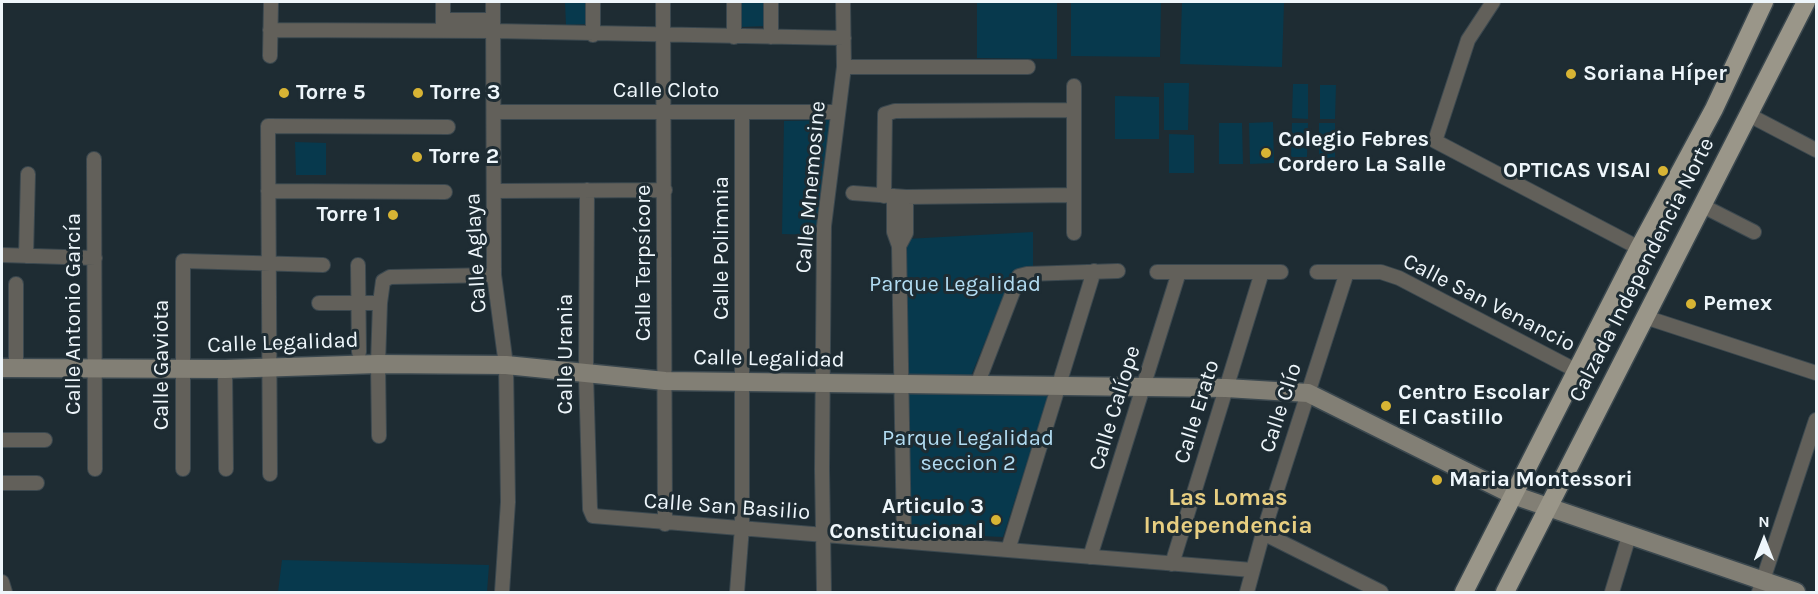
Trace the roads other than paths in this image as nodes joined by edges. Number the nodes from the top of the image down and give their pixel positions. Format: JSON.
{"nodes":[{"id":1,"x":271,"y":2,"type":"edge"},
{"id":2,"x":443,"y":2,"type":"edge"},
{"id":3,"x":493,"y":2,"type":"edge"},
{"id":4,"x":593,"y":2,"type":"edge"},
{"id":5,"x":663,"y":2,"type":"edge"},
{"id":6,"x":734,"y":2,"type":"edge"},
{"id":7,"x":771,"y":2,"type":"edge"},
{"id":8,"x":843,"y":2,"type":"edge"},
{"id":9,"x":1493,"y":2,"type":"edge"},
{"id":10,"x":1764,"y":2,"type":"edge"},
{"id":11,"x":1806,"y":2,"type":"edge"},
{"id":12,"x":443,"y":25,"type":"junction"},
{"id":13,"x":494,"y":25,"type":"junction"},
{"id":14,"x":270,"y":30,"type":"junction"},
{"id":15,"x":593,"y":35,"type":"junction"},
{"id":16,"x":664,"y":36,"type":"junction"},
{"id":17,"x":734,"y":37,"type":"junction"},
{"id":18,"x":771,"y":37,"type":"junction"},
{"id":19,"x":844,"y":38,"type":"junction"},
{"id":20,"x":270,"y":56,"type":"dead end"},
{"id":21,"x":844,"y":67,"type":"junction"},
{"id":22,"x":1028,"y":67,"type":"dead end"},
{"id":23,"x":1074,"y":86,"type":"dead end"},
{"id":24,"x":1074,"y":110,"type":"junction"},
{"id":25,"x":494,"y":112,"type":"junction"},
{"id":26,"x":664,"y":112,"type":"junction"},
{"id":27,"x":742,"y":112,"type":"junction"},
{"id":28,"x":838,"y":112,"type":"junction"},
{"id":29,"x":1749,"y":115,"type":"junction"},
{"id":30,"x":448,"y":127,"type":"dead end"},
{"id":31,"x":1816,"y":150,"type":"edge"},
{"id":32,"x":94,"y":159,"type":"dead end"},
{"id":33,"x":28,"y":174,"type":"dead end"},
{"id":34,"x":268,"y":190,"type":"junction"},
{"id":35,"x":494,"y":190,"type":"junction"},
{"id":36,"x":587,"y":190,"type":"junction"},
{"id":37,"x":665,"y":190,"type":"junction"},
{"id":38,"x":445,"y":192,"type":"dead end"},
{"id":39,"x":854,"y":193,"type":"dead end"},
{"id":40,"x":1074,"y":195,"type":"junction"},
{"id":41,"x":894,"y":196,"type":"junction"},
{"id":42,"x":1701,"y":204,"type":"junction"},
{"id":43,"x":1074,"y":232,"type":"dead end"},
{"id":44,"x":1754,"y":232,"type":"dead end"},
{"id":45,"x":1639,"y":248,"type":"junction"},
{"id":46,"x":2,"y":255,"type":"edge"},
{"id":47,"x":26,"y":256,"type":"junction"},
{"id":48,"x":95,"y":258,"type":"junction"},
{"id":49,"x":269,"y":264,"type":"junction"},
{"id":50,"x":322,"y":265,"type":"dead end"},
{"id":51,"x":358,"y":265,"type":"dead end"},
{"id":52,"x":1094,"y":271,"type":"junction"},
{"id":53,"x":1118,"y":271,"type":"dead end"},
{"id":54,"x":1157,"y":272,"type":"dead end"},
{"id":55,"x":1179,"y":272,"type":"junction"},
{"id":56,"x":1262,"y":272,"type":"junction"},
{"id":57,"x":1281,"y":272,"type":"dead end"},
{"id":58,"x":1317,"y":272,"type":"dead end"},
{"id":59,"x":1347,"y":272,"type":"junction"},
{"id":60,"x":494,"y":274,"type":"junction"},
{"id":61,"x":16,"y":284,"type":"dead end"},
{"id":62,"x":319,"y":303,"type":"dead end"},
{"id":63,"x":358,"y":303,"type":"junction"},
{"id":64,"x":380,"y":303,"type":"junction"},
{"id":65,"x":1645,"y":317,"type":"junction"},
{"id":66,"x":359,"y":352,"type":"dead end"},
{"id":67,"x":378,"y":364,"type":"junction"},
{"id":68,"x":506,"y":365,"type":"junction"},
{"id":69,"x":9,"y":368,"type":"edge"},
{"id":70,"x":270,"y":368,"type":"junction"},
{"id":71,"x":94,"y":369,"type":"junction"},
{"id":72,"x":183,"y":369,"type":"junction"},
{"id":73,"x":225,"y":369,"type":"junction"},
{"id":74,"x":1576,"y":371,"type":"junction"},
{"id":75,"x":1816,"y":373,"type":"edge"},
{"id":76,"x":586,"y":374,"type":"junction"},
{"id":77,"x":665,"y":381,"type":"junction"},
{"id":78,"x":743,"y":382,"type":"junction"},
{"id":79,"x":823,"y":383,"type":"junction"},
{"id":80,"x":902,"y":384,"type":"junction"},
{"id":81,"x":977,"y":385,"type":"junction"},
{"id":82,"x":1060,"y":386,"type":"junction"},
{"id":83,"x":1143,"y":387,"type":"junction"},
{"id":84,"x":1226,"y":388,"type":"junction"},
{"id":85,"x":1308,"y":393,"type":"junction"},
{"id":86,"x":1816,"y":420,"type":"edge"},
{"id":87,"x":379,"y":436,"type":"dead end"},
{"id":88,"x":2,"y":440,"type":"edge"},
{"id":89,"x":45,"y":441,"type":"dead end"},
{"id":90,"x":94,"y":469,"type":"dead end"},
{"id":91,"x":183,"y":469,"type":"dead end"},
{"id":92,"x":226,"y":469,"type":"dead end"},
{"id":93,"x":270,"y":474,"type":"dead end"},
{"id":94,"x":2,"y":483,"type":"edge"},
{"id":95,"x":37,"y":483,"type":"dead end"},
{"id":96,"x":1513,"y":495,"type":"junction"},
{"id":97,"x":1549,"y":506,"type":"junction"},
{"id":98,"x":593,"y":516,"type":"joint"},
{"id":99,"x":665,"y":524,"type":"junction"},
{"id":100,"x":742,"y":527,"type":"junction"},
{"id":101,"x":1263,"y":533,"type":"junction"},
{"id":102,"x":823,"y":534,"type":"junction"},
{"id":103,"x":1629,"y":536,"type":"junction"},
{"id":104,"x":904,"y":541,"type":"junction"},
{"id":105,"x":1008,"y":550,"type":"junction"},
{"id":106,"x":1090,"y":557,"type":"junction"},
{"id":107,"x":1172,"y":564,"type":"junction"},
{"id":108,"x":1252,"y":570,"type":"junction"},
{"id":109,"x":2,"y":582,"type":"edge"},
{"id":110,"x":1760,"y":587,"type":"edge"},
{"id":111,"x":5,"y":592,"type":"edge"},
{"id":112,"x":502,"y":592,"type":"edge"},
{"id":113,"x":737,"y":592,"type":"edge"},
{"id":114,"x":824,"y":592,"type":"edge"},
{"id":115,"x":1247,"y":592,"type":"edge"},
{"id":116,"x":1381,"y":592,"type":"edge"},
{"id":117,"x":1464,"y":592,"type":"edge"},
{"id":118,"x":1505,"y":592,"type":"edge"},
{"id":119,"x":1611,"y":592,"type":"edge"},
{"id":120,"x":1796,"y":592,"type":"edge"}],
"edges":[{"from":1,"to":14,"type":"street"},
{"from":2,"to":12,"type":"street"},
{"from":3,"to":13,"type":"street","name":"Calle Aglaya"},
{"from":4,"to":15,"type":"street"},
{"from":5,"to":16,"type":"street","name":"Calle Terpsícore"},
{"from":6,"to":17,"type":"street"},
{"from":7,"to":18,"type":"street"},
{"from":8,"to":19,"type":"street","name":"Calle Mnemosine"},
{"from":9,"to":45,"type":"street"},
{"from":10,"to":45,"type":"main road","name":"Calzada Independencia Norte"},
{"from":11,"to":29,"type":"main road","name":"Calzada Independencia Norte"},
{"from":12,"to":13,"type":"street"},
{"from":12,"to":14,"type":"street"},
{"from":13,"to":15,"type":"street"},
{"from":13,"to":25,"type":"street","name":"Calle Aglaya"},
{"from":14,"to":20,"type":"street"},
{"from":15,"to":16,"type":"street"},
{"from":16,"to":17,"type":"street"},
{"from":16,"to":26,"type":"street","name":"Calle Terpsícore"},
{"from":17,"to":18,"type":"street"},
{"from":18,"to":19,"type":"street"},
{"from":19,"to":21,"type":"street","name":"Calle Mnemosine"},
{"from":21,"to":22,"type":"street"},
{"from":21,"to":28,"type":"street","name":"Calle Mnemosine"},
{"from":23,"to":24,"type":"street"},
{"from":24,"to":40,"type":"street"},
{"from":24,"to":41,"type":"street"},
{"from":25,"to":26,"type":"street","name":"Calle Cloto"},
{"from":25,"to":35,"type":"street","name":"Calle Aglaya"},
{"from":26,"to":27,"type":"street","name":"Calle Cloto"},
{"from":26,"to":37,"type":"street","name":"Calle Terpsícore"},
{"from":27,"to":28,"type":"street","name":"Calle Cloto"},
{"from":27,"to":78,"type":"street","name":"Calle Polimnia"},
{"from":28,"to":79,"type":"street","name":"Calle Mnemosine"},
{"from":29,"to":31,"type":"street"},
{"from":29,"to":42,"type":"main road","name":"Calzada Independencia Norte"},
{"from":30,"to":34,"type":"street"},
{"from":32,"to":48,"type":"street","name":"Calle Antonio García"},
{"from":33,"to":47,"type":"street"},
{"from":34,"to":38,"type":"street"},
{"from":34,"to":49,"type":"street"},
{"from":35,"to":36,"type":"street"},
{"from":35,"to":60,"type":"street","name":"Calle Aglaya"},
{"from":36,"to":37,"type":"street"},
{"from":36,"to":76,"type":"street","name":"Calle Urania"},
{"from":37,"to":77,"type":"street","name":"Calle Terpsícore"},
{"from":39,"to":41,"type":"street"},
{"from":40,"to":41,"type":"street"},
{"from":40,"to":43,"type":"street"},
{"from":41,"to":80,"type":"street"},
{"from":42,"to":44,"type":"street"},
{"from":42,"to":65,"type":"main road","name":"Calzada Independencia Norte"},
{"from":45,"to":74,"type":"main road","name":"Calzada Independencia Norte"},
{"from":46,"to":47,"type":"street"},
{"from":47,"to":48,"type":"street"},
{"from":48,"to":71,"type":"street","name":"Calle Antonio García"},
{"from":49,"to":50,"type":"street"},
{"from":49,"to":70,"type":"street"},
{"from":49,"to":72,"type":"street","name":"Calle Gaviota"},
{"from":51,"to":63,"type":"street"},
{"from":52,"to":53,"type":"street"},
{"from":52,"to":81,"type":"street"},
{"from":52,"to":82,"type":"street"},
{"from":54,"to":55,"type":"street"},
{"from":55,"to":56,"type":"street"},
{"from":55,"to":83,"type":"street","name":"Calle Calíope"},
{"from":56,"to":57,"type":"street"},
{"from":56,"to":84,"type":"street","name":"Calle Erato"},
{"from":58,"to":59,"type":"street","name":"Calle San Venancio"},
{"from":59,"to":74,"type":"street","name":"Calle San Venancio"},
{"from":59,"to":85,"type":"street","name":"Calle Clío"},
{"from":60,"to":64,"type":"street"},
{"from":60,"to":68,"type":"street","name":"Calle Aglaya"},
{"from":61,"to":69,"type":"street"},
{"from":62,"to":63,"type":"street"},
{"from":63,"to":64,"type":"street"},
{"from":63,"to":66,"type":"street"},
{"from":64,"to":67,"type":"street"},
{"from":65,"to":75,"type":"street"},
{"from":65,"to":97,"type":"main road","name":"Calzada Independencia Norte"},
{"from":67,"to":68,"type":"street","name":"Calle Legalidad"},
{"from":67,"to":70,"type":"street","name":"Calle Legalidad"},
{"from":67,"to":87,"type":"street"},
{"from":68,"to":76,"type":"street","name":"Calle Legalidad"},
{"from":68,"to":112,"type":"street","name":"Calle Aglaya"},
{"from":69,"to":71,"type":"street","name":"Calle Legalidad"},
{"from":70,"to":73,"type":"street","name":"Calle Legalidad"},
{"from":70,"to":93,"type":"street"},
{"from":71,"to":72,"type":"street","name":"Calle Legalidad"},
{"from":71,"to":90,"type":"street","name":"Calle Antonio García"},
{"from":72,"to":73,"type":"street","name":"Calle Legalidad"},
{"from":72,"to":91,"type":"street","name":"Calle Gaviota"},
{"from":73,"to":92,"type":"street"},
{"from":74,"to":96,"type":"main road","name":"Calzada Independencia Norte"},
{"from":76,"to":77,"type":"street","name":"Calle Legalidad"},
{"from":76,"to":98,"type":"street","name":"Calle Urania"},
{"from":77,"to":78,"type":"street","name":"Calle Legalidad"},
{"from":77,"to":99,"type":"street","name":"Calle Terpsícore"},
{"from":78,"to":79,"type":"street","name":"Calle Legalidad"},
{"from":78,"to":100,"type":"street","name":"Calle Polimnia"},
{"from":79,"to":80,"type":"street","name":"Calle Legalidad"},
{"from":79,"to":102,"type":"street","name":"Calle Mnemosine"},
{"from":80,"to":81,"type":"street","name":"Calle Legalidad"},
{"from":80,"to":104,"type":"street"},
{"from":81,"to":82,"type":"street","name":"Calle Legalidad"},
{"from":82,"to":83,"type":"street","name":"Calle Legalidad"},
{"from":82,"to":105,"type":"street"},
{"from":83,"to":84,"type":"street","name":"Calle Legalidad"},
{"from":83,"to":106,"type":"street","name":"Calle Calíope"},
{"from":84,"to":85,"type":"street","name":"Calle Legalidad"},
{"from":84,"to":107,"type":"street","name":"Calle Erato"},
{"from":85,"to":96,"type":"street","name":"Calle Legalidad"},
{"from":85,"to":101,"type":"street","name":"Calle Clío"},
{"from":86,"to":110,"type":"street"},
{"from":88,"to":89,"type":"street"},
{"from":94,"to":95,"type":"street"},
{"from":96,"to":97,"type":"street","name":"Calle Legalidad"},
{"from":96,"to":117,"type":"main road","name":"Calzada Independencia Norte"},
{"from":97,"to":103,"type":"street","name":"Calle Legalidad"},
{"from":97,"to":118,"type":"main road","name":"Calzada Independencia Norte"},
{"from":98,"to":99,"type":"street","name":"Calle San Basilio"},
{"from":99,"to":100,"type":"street","name":"Calle San Basilio"},
{"from":100,"to":102,"type":"street","name":"Calle San Basilio"},
{"from":100,"to":113,"type":"street","name":"Calle Polimnia"},
{"from":101,"to":108,"type":"street","name":"Calle Clío"},
{"from":101,"to":116,"type":"street"},
{"from":102,"to":104,"type":"street","name":"Calle San Basilio"},
{"from":102,"to":114,"type":"street","name":"Calle Mnemosine"},
{"from":103,"to":110,"type":"street","name":"Calle Legalidad"},
{"from":103,"to":119,"type":"street"},
{"from":104,"to":105,"type":"street","name":"Calle San Basilio"},
{"from":105,"to":106,"type":"street","name":"Calle San Basilio"},
{"from":106,"to":107,"type":"street","name":"Calle San Basilio"},
{"from":107,"to":108,"type":"street","name":"Calle San Basilio"},
{"from":108,"to":115,"type":"street","name":"Calle Clío"},
{"from":109,"to":111,"type":"street"},
{"from":110,"to":120,"type":"street","name":"Calle Legalidad"}]}
